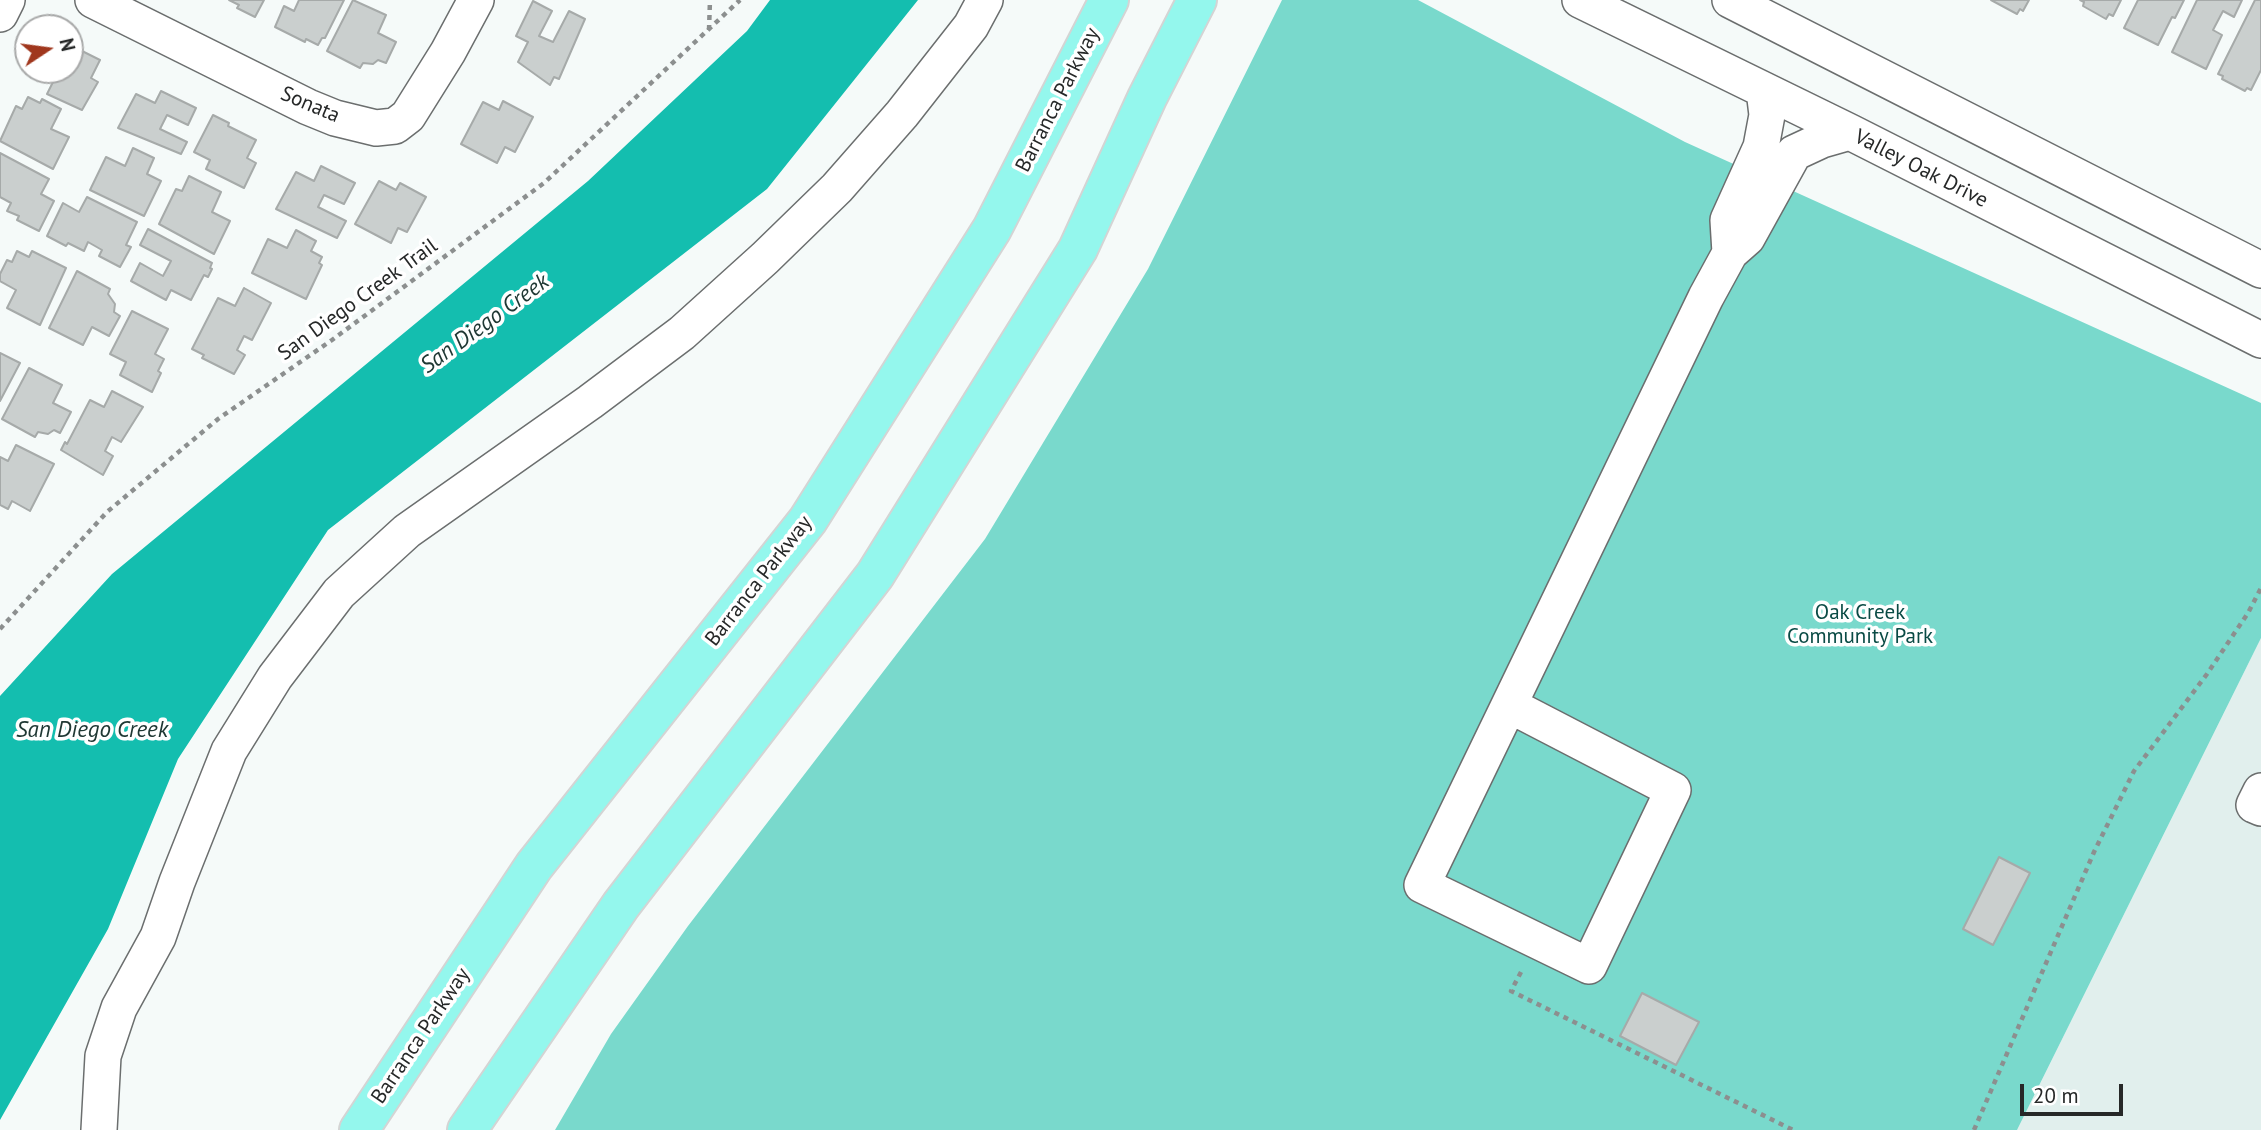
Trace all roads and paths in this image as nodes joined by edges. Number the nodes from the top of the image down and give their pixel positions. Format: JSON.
{"nodes":[{"id":1,"x":7,"y":0,"type":"edge"},
{"id":2,"x":93,"y":0,"type":"edge"},
{"id":3,"x":476,"y":0,"type":"edge"},
{"id":4,"x":710,"y":0,"type":"edge"},
{"id":5,"x":740,"y":0,"type":"edge"},
{"id":6,"x":985,"y":0,"type":"edge"},
{"id":7,"x":1109,"y":0,"type":"edge"},
{"id":8,"x":1198,"y":0,"type":"edge"},
{"id":9,"x":1580,"y":0,"type":"edge"},
{"id":10,"x":1730,"y":0,"type":"edge"},
{"id":11,"x":0,"y":14,"type":"edge"},
{"id":12,"x":709,"y":30,"type":"junction"},
{"id":13,"x":1764,"y":90,"type":"junction"},
{"id":14,"x":1850,"y":132,"type":"junction"},
{"id":15,"x":1730,"y":253,"type":"junction"},
{"id":16,"x":2261,"y":270,"type":"edge"},
{"id":17,"x":2261,"y":340,"type":"edge"},
{"id":18,"x":2261,"y":588,"type":"edge"},
{"id":19,"x":0,"y":629,"type":"edge"},
{"id":20,"x":1509,"y":705,"type":"junction"},
{"id":21,"x":2261,"y":791,"type":"edge"},
{"id":22,"x":2261,"y":808,"type":"edge"},
{"id":23,"x":1537,"y":941,"type":"junction"},
{"id":24,"x":99,"y":1130,"type":"edge"},
{"id":25,"x":359,"y":1130,"type":"edge"},
{"id":26,"x":467,"y":1130,"type":"edge"},
{"id":27,"x":1793,"y":1130,"type":"edge"},
{"id":28,"x":1974,"y":1130,"type":"edge"}],
"edges":[{"from":1,"to":11,"type":"street"},
{"from":2,"to":3,"type":"street","name":"Sonata"},
{"from":4,"to":12,"type":"path"},
{"from":5,"to":12,"type":"path","name":"San Diego Creek Trail"},
{"from":6,"to":24,"type":"street"},
{"from":7,"to":25,"type":"main road","name":"Barranca Parkway"},
{"from":8,"to":26,"type":"main road"},
{"from":9,"to":13,"type":"street","name":"Valley Oak Drive"},
{"from":10,"to":16,"type":"street"},
{"from":12,"to":19,"type":"path","name":"San Diego Creek Trail"},
{"from":13,"to":14,"type":"street","name":"Valley Oak Drive"},
{"from":13,"to":15,"type":"street"},
{"from":14,"to":15,"type":"street"},
{"from":14,"to":17,"type":"street","name":"Valley Oak Drive"},
{"from":15,"to":20,"type":"street"},
{"from":18,"to":28,"type":"path"},
{"from":20,"to":23,"type":"street"},
{"from":20,"to":23,"type":"street"},
{"from":21,"to":22,"type":"street"},
{"from":23,"to":27,"type":"path"}]}
